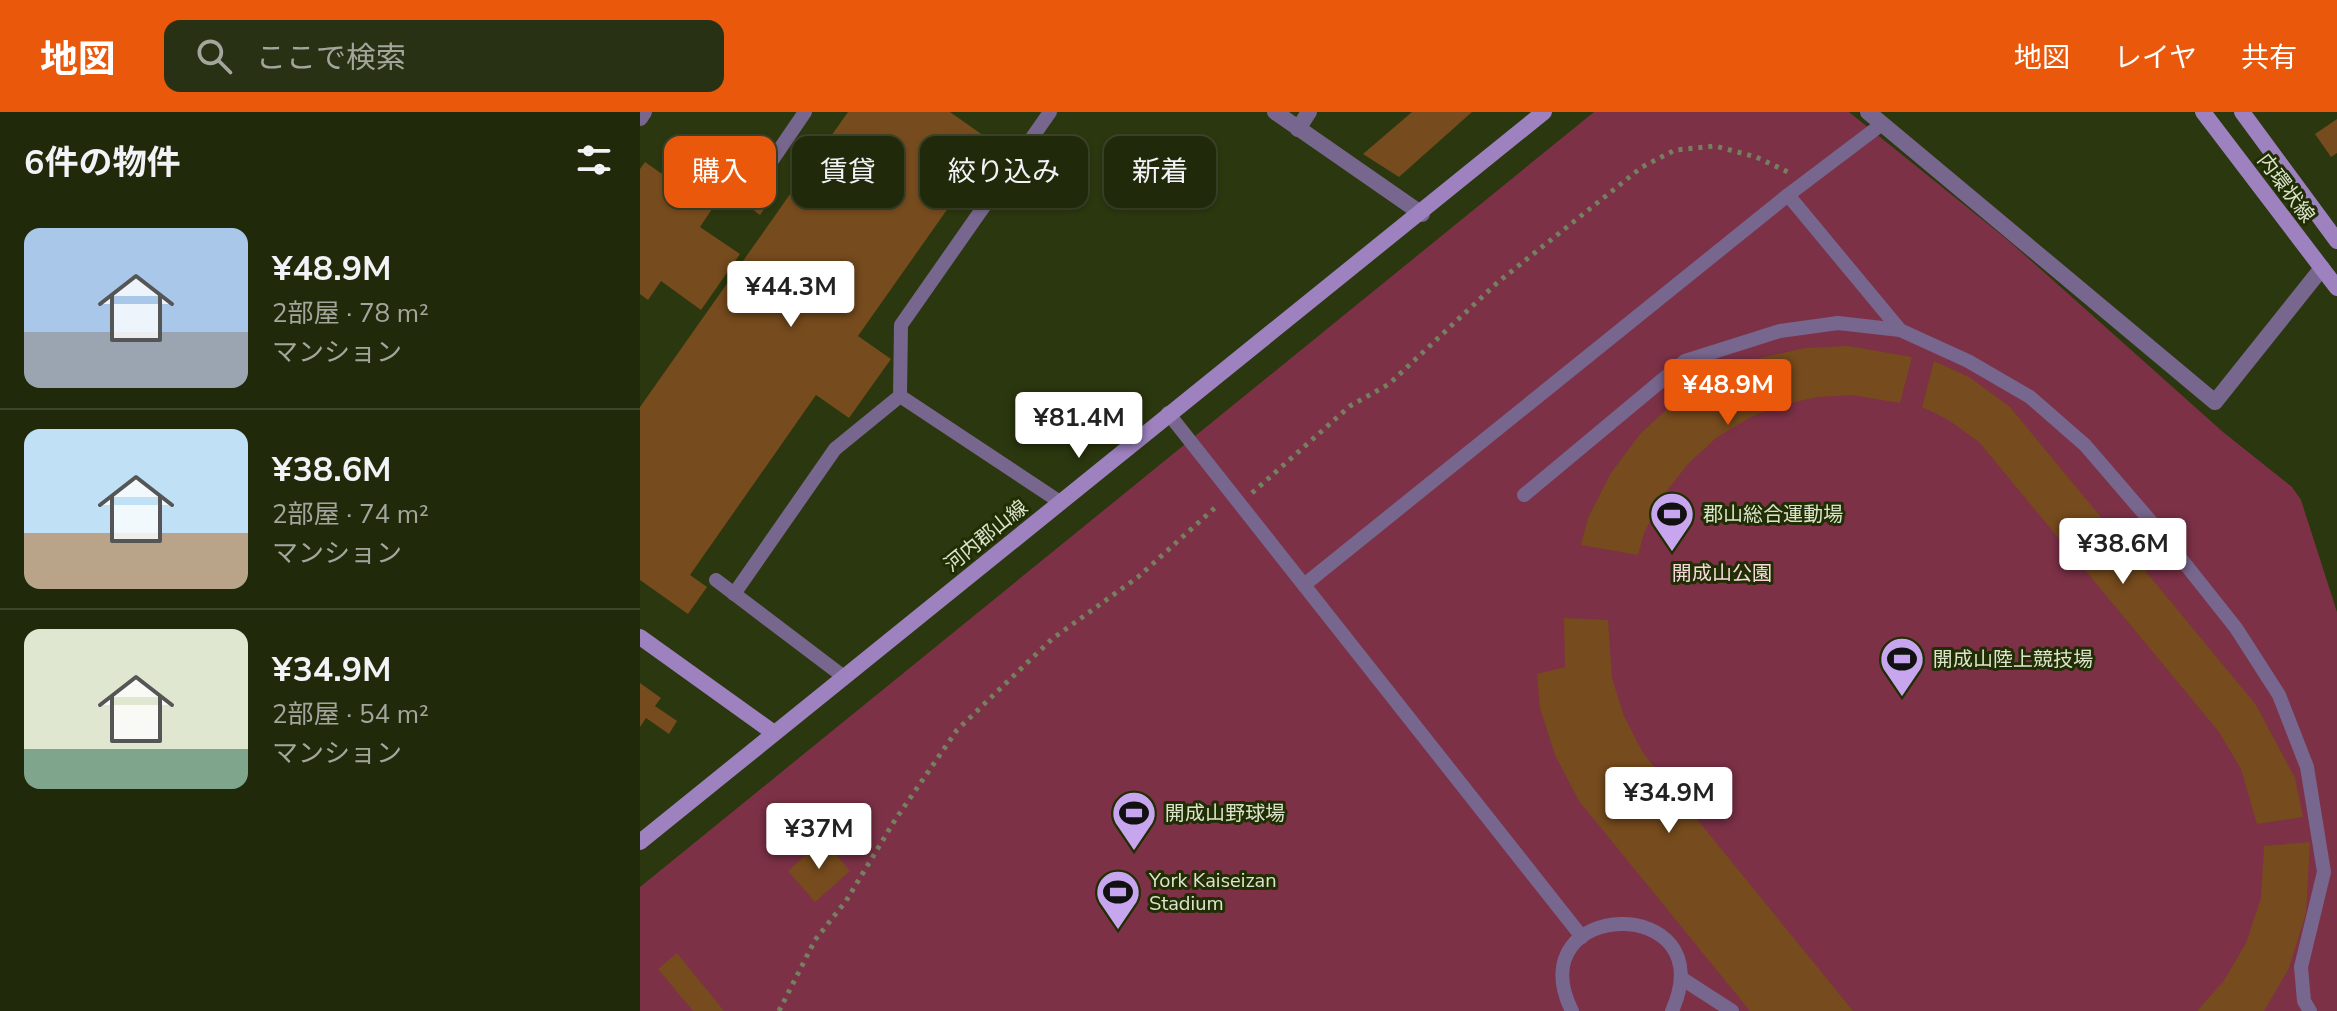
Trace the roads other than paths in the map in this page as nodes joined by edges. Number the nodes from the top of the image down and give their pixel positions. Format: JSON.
{"nodes":[{"id":1,"x":644,"y":112,"type":"edge"},
{"id":2,"x":805,"y":112,"type":"edge"},
{"id":3,"x":1275,"y":112,"type":"edge"},
{"id":4,"x":1309,"y":112,"type":"edge"},
{"id":5,"x":1544,"y":112,"type":"edge"},
{"id":6,"x":1868,"y":112,"type":"edge"},
{"id":7,"x":2203,"y":112,"type":"edge"},
{"id":8,"x":2242,"y":112,"type":"edge"},
{"id":9,"x":1044,"y":114,"type":"edge"},
{"id":10,"x":640,"y":118,"type":"edge"},
{"id":11,"x":1882,"y":124,"type":"junction"},
{"id":12,"x":1298,"y":129,"type":"junction"},
{"id":13,"x":776,"y":154,"type":"edge"},
{"id":14,"x":1788,"y":195,"type":"junction"},
{"id":15,"x":1422,"y":214,"type":"junction"},
{"id":16,"x":2337,"y":241,"type":"edge"},
{"id":17,"x":2322,"y":268,"type":"junction"},
{"id":18,"x":2337,"y":288,"type":"edge"},
{"id":19,"x":1900,"y":330,"type":"junction"},
{"id":20,"x":900,"y":396,"type":"junction"},
{"id":21,"x":1168,"y":413,"type":"junction"},
{"id":22,"x":1524,"y":495,"type":"dead end"},
{"id":23,"x":1060,"y":502,"type":"junction"},
{"id":24,"x":716,"y":580,"type":"dead end"},
{"id":25,"x":1304,"y":585,"type":"junction"},
{"id":26,"x":734,"y":594,"type":"junction"},
{"id":27,"x":640,"y":637,"type":"edge"},
{"id":28,"x":844,"y":677,"type":"junction"},
{"id":29,"x":774,"y":733,"type":"junction"},
{"id":30,"x":640,"y":842,"type":"edge"},
{"id":31,"x":1582,"y":937,"type":"junction"},
{"id":32,"x":1681,"y":978,"type":"junction"},
{"id":33,"x":1572,"y":1011,"type":"edge"},
{"id":34,"x":1672,"y":1011,"type":"edge"},
{"id":35,"x":1732,"y":1011,"type":"edge"},
{"id":36,"x":2310,"y":1011,"type":"edge"}],
"edges":[{"from":1,"to":10,"type":"street"},
{"from":2,"to":13,"type":"lane"},
{"from":3,"to":12,"type":"street"},
{"from":4,"to":12,"type":"street"},
{"from":5,"to":15,"type":"main road","name":"河内郡山線"},
{"from":6,"to":11,"type":"street"},
{"from":7,"to":17,"type":"main road","name":"内環状線"},
{"from":8,"to":16,"type":"main road","name":"内環状線"},
{"from":9,"to":20,"type":"lane"},
{"from":11,"to":14,"type":"lane"},
{"from":11,"to":17,"type":"street"},
{"from":12,"to":15,"type":"street"},
{"from":14,"to":19,"type":"lane"},
{"from":14,"to":25,"type":"lane"},
{"from":15,"to":21,"type":"main road","name":"河内郡山線"},
{"from":17,"to":18,"type":"main road","name":"内環状線"},
{"from":19,"to":22,"type":"lane"},
{"from":19,"to":36,"type":"lane"},
{"from":20,"to":23,"type":"lane"},
{"from":20,"to":26,"type":"lane"},
{"from":21,"to":23,"type":"main road","name":"河内郡山線"},
{"from":21,"to":25,"type":"lane"},
{"from":23,"to":28,"type":"main road","name":"河内郡山線"},
{"from":24,"to":26,"type":"lane"},
{"from":25,"to":31,"type":"lane"},
{"from":26,"to":28,"type":"lane"},
{"from":27,"to":29,"type":"main road"},
{"from":28,"to":29,"type":"main road","name":"河内郡山線"},
{"from":29,"to":30,"type":"main road","name":"河内郡山線"},
{"from":31,"to":32,"type":"lane"},
{"from":31,"to":33,"type":"lane"},
{"from":32,"to":34,"type":"lane"},
{"from":32,"to":35,"type":"lane"}]}
